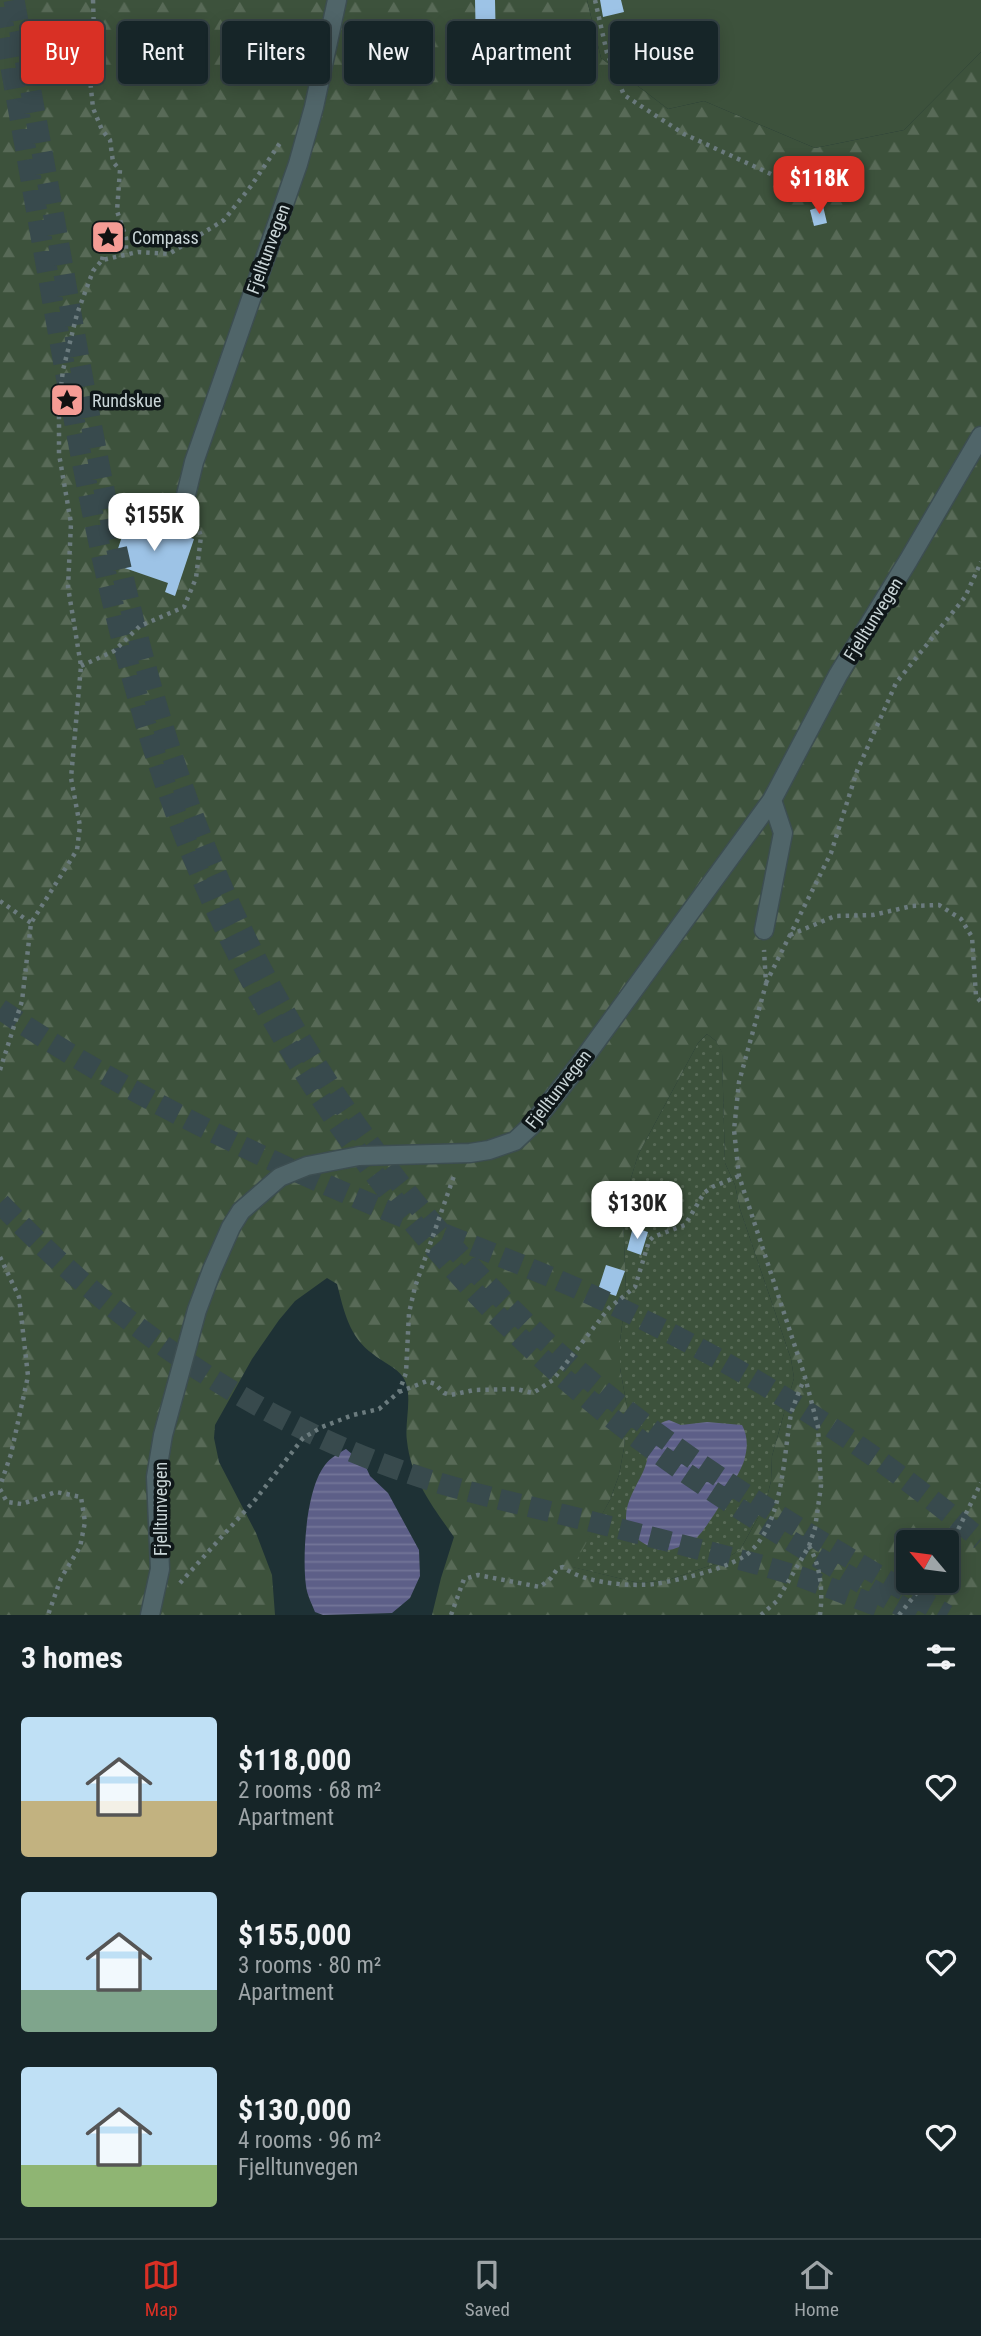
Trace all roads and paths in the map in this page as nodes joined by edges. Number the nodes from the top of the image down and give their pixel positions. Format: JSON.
{"nodes":[{"id":1,"x":93,"y":0,"type":"edge"},
{"id":2,"x":337,"y":0,"type":"edge"},
{"id":3,"x":595,"y":0,"type":"edge"},
{"id":4,"x":286,"y":135,"type":"dead end"},
{"id":5,"x":810,"y":192,"type":"dead end"},
{"id":6,"x":105,"y":245,"type":"dead end"},
{"id":7,"x":126,"y":254,"type":"junction"},
{"id":8,"x":102,"y":260,"type":"junction"},
{"id":9,"x":981,"y":436,"type":"edge"},
{"id":10,"x":186,"y":495,"type":"joint"},
{"id":11,"x":981,"y":562,"type":"edge"},
{"id":12,"x":81,"y":666,"type":"junction"},
{"id":13,"x":772,"y":800,"type":"junction"},
{"id":14,"x":0,"y":900,"type":"edge"},
{"id":15,"x":31,"y":923,"type":"junction"},
{"id":16,"x":764,"y":930,"type":"joint"},
{"id":17,"x":790,"y":935,"type":"junction"},
{"id":18,"x":766,"y":984,"type":"junction"},
{"id":19,"x":981,"y":1002,"type":"edge"},
{"id":20,"x":0,"y":1070,"type":"edge"},
{"id":21,"x":462,"y":1153,"type":"junction"},
{"id":22,"x":739,"y":1177,"type":"junction"},
{"id":23,"x":0,"y":1256,"type":"edge"},
{"id":24,"x":805,"y":1377,"type":"junction"},
{"id":25,"x":399,"y":1392,"type":"junction"},
{"id":26,"x":981,"y":1483,"type":"edge"},
{"id":27,"x":0,"y":1487,"type":"edge"},
{"id":28,"x":958,"y":1530,"type":"edge"},
{"id":29,"x":810,"y":1546,"type":"junction"},
{"id":30,"x":917,"y":1593,"type":"edge"},
{"id":31,"x":152,"y":1608,"type":"edge"},
{"id":32,"x":48,"y":1615,"type":"edge"},
{"id":33,"x":451,"y":1615,"type":"edge"},
{"id":34,"x":761,"y":1615,"type":"edge"},
{"id":35,"x":820,"y":1615,"type":"edge"},
{"id":36,"x":899,"y":1615,"type":"edge"}],
"edges":[{"from":1,"to":7,"type":"path"},
{"from":2,"to":10,"type":"street","name":"Fjelltunvegen"},
{"from":3,"to":5,"type":"path"},
{"from":4,"to":7,"type":"path"},
{"from":6,"to":8,"type":"path"},
{"from":7,"to":8,"type":"path"},
{"from":8,"to":12,"type":"path"},
{"from":9,"to":13,"type":"street","name":"Fjelltunvegen"},
{"from":10,"to":12,"type":"path"},
{"from":11,"to":17,"type":"path"},
{"from":12,"to":15,"type":"path"},
{"from":13,"to":16,"type":"street"},
{"from":13,"to":21,"type":"street","name":"Fjelltunvegen"},
{"from":14,"to":15,"type":"path"},
{"from":15,"to":20,"type":"path"},
{"from":16,"to":18,"type":"path"},
{"from":17,"to":18,"type":"path"},
{"from":17,"to":19,"type":"path"},
{"from":18,"to":22,"type":"path"},
{"from":21,"to":25,"type":"path"},
{"from":21,"to":31,"type":"street","name":"Fjelltunvegen"},
{"from":22,"to":24,"type":"path"},
{"from":22,"to":25,"type":"path"},
{"from":23,"to":27,"type":"path"},
{"from":24,"to":29,"type":"path"},
{"from":24,"to":33,"type":"path"},
{"from":25,"to":31,"type":"path"},
{"from":26,"to":28,"type":"path"},
{"from":27,"to":32,"type":"path"},
{"from":29,"to":34,"type":"path"},
{"from":29,"to":35,"type":"path"},
{"from":30,"to":36,"type":"path"}]}
